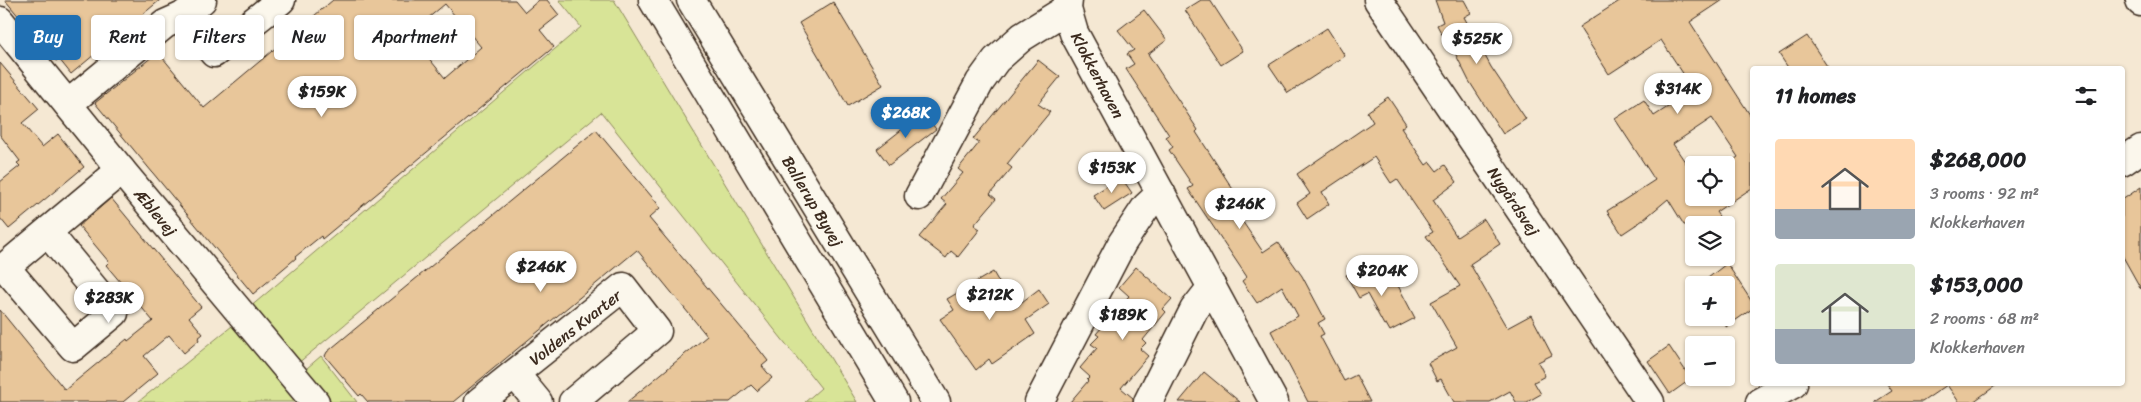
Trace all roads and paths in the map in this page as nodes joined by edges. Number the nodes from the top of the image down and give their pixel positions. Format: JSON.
{"nodes":[{"id":1,"x":280,"y":0,"type":"edge"},
{"id":2,"x":653,"y":0,"type":"edge"},
{"id":3,"x":691,"y":0,"type":"edge"},
{"id":4,"x":1378,"y":0,"type":"edge"},
{"id":5,"x":1067,"y":4,"type":"edge"},
{"id":6,"x":193,"y":8,"type":"edge"},
{"id":7,"x":0,"y":21,"type":"edge"},
{"id":8,"x":68,"y":104,"type":"junction"},
{"id":9,"x":2141,"y":150,"type":"edge"},
{"id":10,"x":2125,"y":160,"type":"edge"},
{"id":11,"x":121,"y":170,"type":"junction"},
{"id":12,"x":1161,"y":193,"type":"junction"},
{"id":13,"x":919,"y":196,"type":"dead end"},
{"id":14,"x":48,"y":233,"type":"dead end"},
{"id":15,"x":1212,"y":287,"type":"junction"},
{"id":16,"x":515,"y":374,"type":"junction"},
{"id":17,"x":1789,"y":386,"type":"edge"},
{"id":18,"x":314,"y":402,"type":"edge"},
{"id":19,"x":480,"y":402,"type":"edge"},
{"id":20,"x":538,"y":402,"type":"edge"},
{"id":21,"x":572,"y":402,"type":"edge"},
{"id":22,"x":894,"y":402,"type":"edge"},
{"id":23,"x":936,"y":402,"type":"edge"},
{"id":24,"x":1039,"y":402,"type":"edge"},
{"id":25,"x":1148,"y":402,"type":"edge"},
{"id":26,"x":1273,"y":402,"type":"edge"},
{"id":27,"x":1650,"y":402,"type":"edge"},
{"id":28,"x":1760,"y":402,"type":"edge"}],
"edges":[{"from":1,"to":6,"type":"street"},
{"from":2,"to":22,"type":"street","name":"Ballerup Byvej"},
{"from":3,"to":23,"type":"street","name":"Ballerup Byvej"},
{"from":4,"to":27,"type":"street","name":"Nygårdsvej"},
{"from":5,"to":12,"type":"street","name":"Klokkerhaven"},
{"from":5,"to":13,"type":"street","name":"Klokkerhaven"},
{"from":6,"to":8,"type":"street"},
{"from":7,"to":8,"type":"street","name":"Æblevej"},
{"from":8,"to":11,"type":"street","name":"Æblevej"},
{"from":9,"to":10,"type":"street"},
{"from":11,"to":14,"type":"street"},
{"from":11,"to":18,"type":"street","name":"Æblevej"},
{"from":12,"to":15,"type":"street","name":"Klokkerhaven"},
{"from":12,"to":24,"type":"street"},
{"from":15,"to":25,"type":"street"},
{"from":15,"to":26,"type":"street","name":"Klokkerhaven"},
{"from":16,"to":19,"type":"street","name":"Voldens Kvarter"},
{"from":16,"to":20,"type":"street","name":"Voldens Kvarter"},
{"from":16,"to":21,"type":"street","name":"Voldens Kvarter"},
{"from":17,"to":28,"type":"street"}]}
